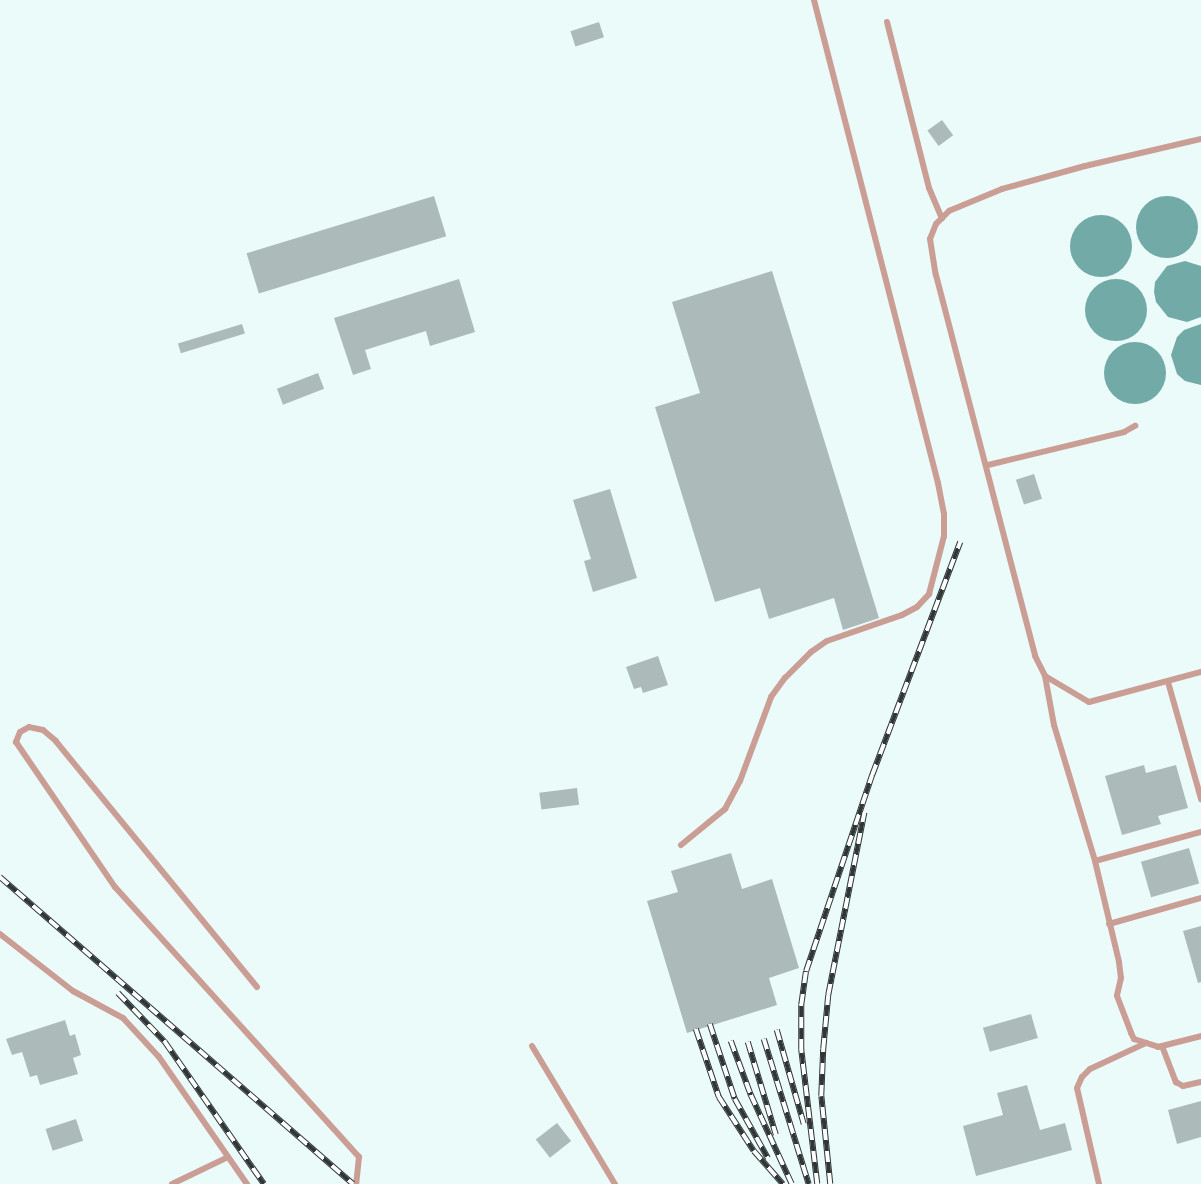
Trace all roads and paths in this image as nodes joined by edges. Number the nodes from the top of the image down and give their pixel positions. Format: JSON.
{"nodes":[{"id":1,"x":814,"y":0,"type":"edge"},
{"id":2,"x":887,"y":22,"type":"dead end"},
{"id":3,"x":1201,"y":139,"type":"edge"},
{"id":4,"x":942,"y":218,"type":"junction"},
{"id":5,"x":1135,"y":426,"type":"dead end"},
{"id":6,"x":988,"y":465,"type":"junction"},
{"id":7,"x":1201,"y":672,"type":"edge"},
{"id":8,"x":1045,"y":676,"type":"junction"},
{"id":9,"x":1168,"y":682,"type":"junction"},
{"id":10,"x":1201,"y":799,"type":"edge"},
{"id":11,"x":1201,"y":832,"type":"edge"},
{"id":12,"x":681,"y":845,"type":"dead end"},
{"id":13,"x":1094,"y":861,"type":"junction"},
{"id":14,"x":1201,"y":898,"type":"edge"},
{"id":15,"x":1109,"y":924,"type":"junction"},
{"id":16,"x":0,"y":934,"type":"edge"},
{"id":17,"x":256,"y":987,"type":"dead end"},
{"id":18,"x":1201,"y":1036,"type":"edge"},
{"id":19,"x":1146,"y":1043,"type":"junction"},
{"id":20,"x":532,"y":1046,"type":"dead end"},
{"id":21,"x":1162,"y":1046,"type":"junction"},
{"id":22,"x":1201,"y":1082,"type":"edge"},
{"id":23,"x":228,"y":1156,"type":"junction"},
{"id":24,"x":172,"y":1184,"type":"edge"},
{"id":25,"x":247,"y":1184,"type":"edge"},
{"id":26,"x":356,"y":1184,"type":"edge"},
{"id":27,"x":615,"y":1184,"type":"edge"},
{"id":28,"x":1099,"y":1184,"type":"edge"}],
"edges":[{"from":1,"to":12,"type":"lane"},
{"from":2,"to":4,"type":"lane"},
{"from":3,"to":4,"type":"lane"},
{"from":4,"to":6,"type":"lane"},
{"from":5,"to":6,"type":"lane"},
{"from":6,"to":8,"type":"lane"},
{"from":7,"to":9,"type":"lane"},
{"from":8,"to":9,"type":"lane"},
{"from":8,"to":13,"type":"lane"},
{"from":9,"to":10,"type":"lane"},
{"from":11,"to":13,"type":"lane"},
{"from":13,"to":15,"type":"lane"},
{"from":14,"to":15,"type":"lane"},
{"from":15,"to":19,"type":"lane"},
{"from":16,"to":23,"type":"lane"},
{"from":17,"to":26,"type":"lane"},
{"from":18,"to":21,"type":"lane"},
{"from":19,"to":21,"type":"lane"},
{"from":19,"to":28,"type":"lane"},
{"from":20,"to":27,"type":"lane"},
{"from":21,"to":22,"type":"lane"},
{"from":23,"to":24,"type":"lane"},
{"from":23,"to":25,"type":"lane"}]}
